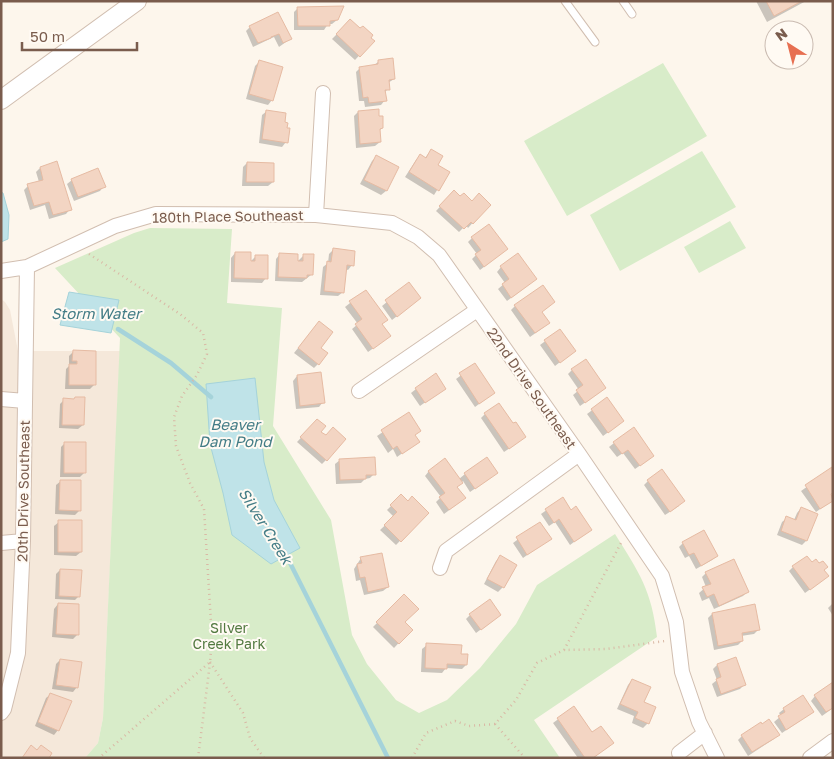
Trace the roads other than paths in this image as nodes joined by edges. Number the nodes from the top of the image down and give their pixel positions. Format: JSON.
{"nodes":[{"id":1,"x":137,"y":1,"type":"edge"},
{"id":2,"x":565,"y":1,"type":"edge"},
{"id":3,"x":623,"y":1,"type":"edge"},
{"id":4,"x":632,"y":14,"type":"dead end"},
{"id":5,"x":594,"y":42,"type":"dead end"},
{"id":6,"x":323,"y":93,"type":"dead end"},
{"id":7,"x":3,"y":95,"type":"edge"},
{"id":8,"x":316,"y":215,"type":"junction"},
{"id":9,"x":26,"y":267,"type":"junction"},
{"id":10,"x":1,"y":272,"type":"edge"},
{"id":11,"x":477,"y":310,"type":"junction"},
{"id":12,"x":359,"y":391,"type":"dead end"},
{"id":13,"x":1,"y":399,"type":"edge"},
{"id":14,"x":25,"y":401,"type":"junction"},
{"id":15,"x":579,"y":454,"type":"junction"},
{"id":16,"x":23,"y":541,"type":"junction"},
{"id":17,"x":1,"y":543,"type":"edge"},
{"id":18,"x":440,"y":568,"type":"dead end"},
{"id":19,"x":1,"y":713,"type":"edge"},
{"id":20,"x":705,"y":733,"type":"junction"},
{"id":21,"x":833,"y":741,"type":"edge"},
{"id":22,"x":679,"y":753,"type":"dead end"},
{"id":23,"x":717,"y":758,"type":"edge"},
{"id":24,"x":810,"y":758,"type":"edge"}],
"edges":[{"from":1,"to":7,"type":"street"},
{"from":2,"to":5,"type":"lane"},
{"from":3,"to":4,"type":"lane"},
{"from":6,"to":8,"type":"street"},
{"from":8,"to":9,"type":"street","name":"180th Place Southeast"},
{"from":8,"to":11,"type":"street","name":"22nd Drive Southeast"},
{"from":9,"to":10,"type":"street","name":"180th Place Southeast"},
{"from":9,"to":14,"type":"street","name":"20th Drive Southeast"},
{"from":11,"to":12,"type":"street"},
{"from":11,"to":15,"type":"street","name":"22nd Drive Southeast"},
{"from":13,"to":14,"type":"street"},
{"from":14,"to":16,"type":"street","name":"20th Drive Southeast"},
{"from":15,"to":18,"type":"street"},
{"from":15,"to":20,"type":"street","name":"22nd Drive Southeast"},
{"from":16,"to":17,"type":"street"},
{"from":16,"to":19,"type":"street","name":"20th Drive Southeast"},
{"from":20,"to":22,"type":"street"},
{"from":20,"to":23,"type":"street","name":"22nd Drive Southeast"},
{"from":21,"to":24,"type":"street"}]}
